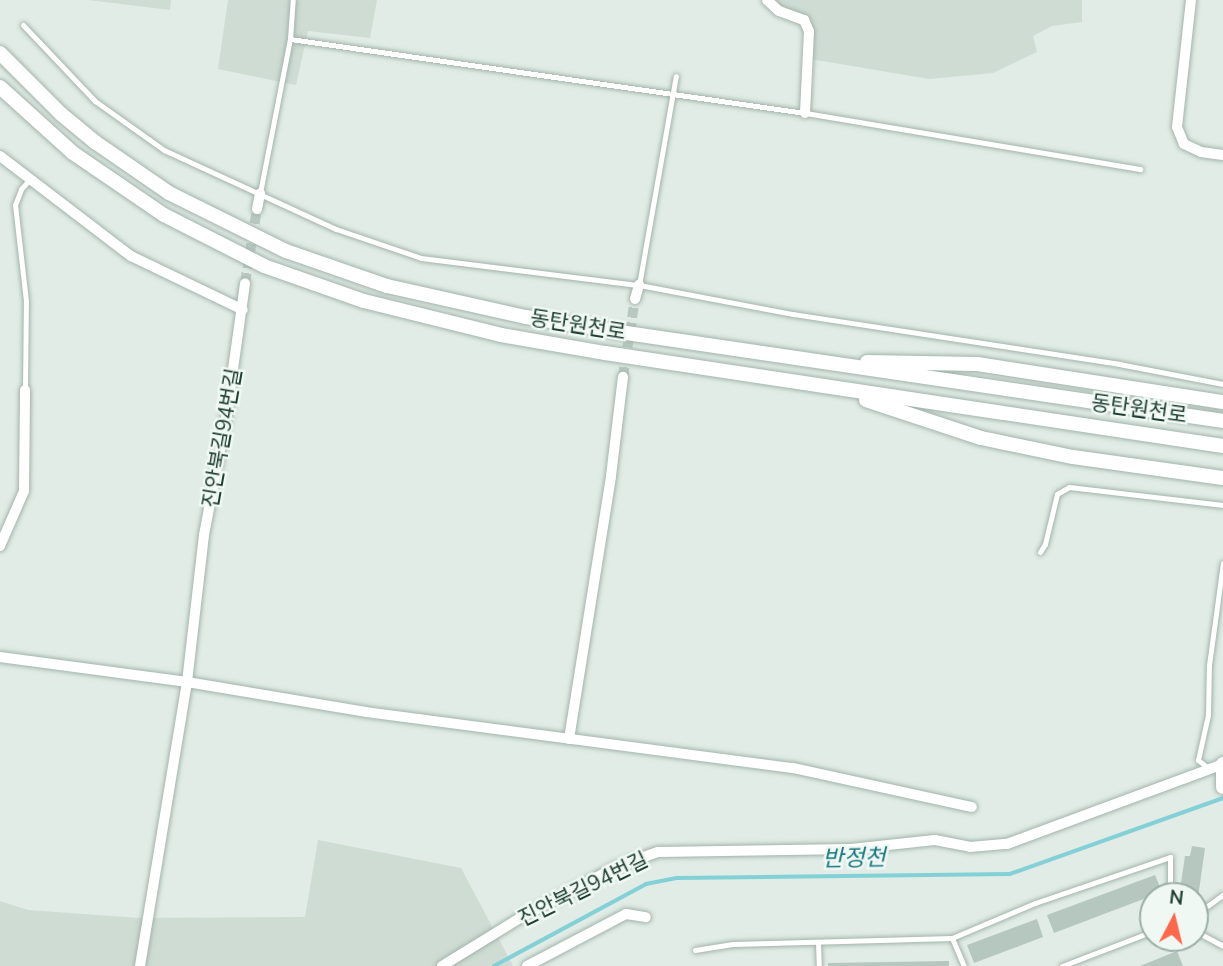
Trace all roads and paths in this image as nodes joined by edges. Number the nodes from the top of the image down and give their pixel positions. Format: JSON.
{"nodes":[{"id":1,"x":293,"y":0,"type":"edge"},
{"id":2,"x":766,"y":0,"type":"edge"},
{"id":3,"x":1191,"y":0,"type":"edge"},
{"id":4,"x":23,"y":25,"type":"dead end"},
{"id":5,"x":290,"y":39,"type":"junction"},
{"id":6,"x":0,"y":54,"type":"edge"},
{"id":7,"x":677,"y":76,"type":"dead end"},
{"id":8,"x":0,"y":87,"type":"edge"},
{"id":9,"x":673,"y":96,"type":"junction"},
{"id":10,"x":805,"y":113,"type":"junction"},
{"id":11,"x":1223,"y":155,"type":"edge"},
{"id":12,"x":0,"y":156,"type":"edge"},
{"id":13,"x":1140,"y":169,"type":"dead end"},
{"id":14,"x":30,"y":179,"type":"junction"},
{"id":15,"x":260,"y":193,"type":"junction"},
{"id":16,"x":257,"y":209,"type":"tunnel mouth"},
{"id":17,"x":244,"y":284,"type":"tunnel mouth"},
{"id":18,"x":639,"y":285,"type":"junction"},
{"id":19,"x":635,"y":299,"type":"tunnel mouth"},
{"id":20,"x":243,"y":310,"type":"junction"},
{"id":21,"x":813,"y":361,"type":"junction"},
{"id":22,"x":622,"y":377,"type":"tunnel mouth"},
{"id":23,"x":811,"y":384,"type":"junction"},
{"id":24,"x":1223,"y":384,"type":"edge"},
{"id":25,"x":25,"y":390,"type":"joint"},
{"id":26,"x":1220,"y":401,"type":"edge"},
{"id":27,"x":1223,"y":421,"type":"edge"},
{"id":28,"x":1223,"y":446,"type":"edge"},
{"id":29,"x":1223,"y":478,"type":"edge"},
{"id":30,"x":1223,"y":505,"type":"edge"},
{"id":31,"x":0,"y":547,"type":"edge"},
{"id":32,"x":1040,"y":552,"type":"dead end"},
{"id":33,"x":1223,"y":563,"type":"edge"},
{"id":34,"x":0,"y":657,"type":"edge"},
{"id":35,"x":187,"y":682,"type":"junction"},
{"id":36,"x":569,"y":739,"type":"junction"},
{"id":37,"x":1198,"y":760,"type":"joint"},
{"id":38,"x":1223,"y":764,"type":"edge"},
{"id":39,"x":1202,"y":771,"type":"junction"},
{"id":40,"x":1222,"y":775,"type":"edge"},
{"id":41,"x":1223,"y":787,"type":"edge"},
{"id":42,"x":972,"y":807,"type":"dead end"},
{"id":43,"x":1170,"y":882,"type":"edge"},
{"id":44,"x":646,"y":917,"type":"dead end"},
{"id":45,"x":1139,"y":936,"type":"edge"},
{"id":46,"x":952,"y":938,"type":"junction"},
{"id":47,"x":818,"y":942,"type":"junction"},
{"id":48,"x":695,"y":950,"type":"dead end"},
{"id":49,"x":140,"y":966,"type":"edge"},
{"id":50,"x":442,"y":966,"type":"edge"},
{"id":51,"x":527,"y":966,"type":"edge"},
{"id":52,"x":819,"y":966,"type":"edge"},
{"id":53,"x":964,"y":966,"type":"edge"},
{"id":54,"x":1062,"y":966,"type":"edge"}],
"edges":[{"from":1,"to":5,"type":"lane"},
{"from":2,"to":10,"type":"street"},
{"from":3,"to":11,"type":"street"},
{"from":4,"to":15,"type":"lane"},
{"from":5,"to":9,"type":"lane"},
{"from":5,"to":15,"type":"lane"},
{"from":6,"to":21,"type":"main road","name":"동탄원천로"},
{"from":7,"to":9,"type":"lane"},
{"from":8,"to":23,"type":"main road","name":"동탄원천로"},
{"from":9,"to":10,"type":"lane"},
{"from":9,"to":18,"type":"lane"},
{"from":10,"to":13,"type":"lane"},
{"from":12,"to":14,"type":"street"},
{"from":14,"to":20,"type":"street"},
{"from":14,"to":25,"type":"lane"},
{"from":15,"to":16,"type":"street"},
{"from":15,"to":18,"type":"lane"},
{"from":17,"to":20,"type":"street","name":"진안북길94번길"},
{"from":18,"to":19,"type":"street"},
{"from":18,"to":24,"type":"lane"},
{"from":20,"to":35,"type":"street","name":"진안북길94번길"},
{"from":21,"to":26,"type":"main road"},
{"from":21,"to":27,"type":"main road","name":"동탄원천로"},
{"from":22,"to":36,"type":"street"},
{"from":23,"to":28,"type":"main road","name":"동탄원천로"},
{"from":23,"to":29,"type":"main road"},
{"from":25,"to":31,"type":"street"},
{"from":30,"to":32,"type":"lane"},
{"from":33,"to":37,"type":"lane"},
{"from":34,"to":35,"type":"street"},
{"from":35,"to":36,"type":"street"},
{"from":35,"to":49,"type":"street","name":"진안북길94번길"},
{"from":36,"to":42,"type":"street"},
{"from":37,"to":39,"type":"street"},
{"from":38,"to":39,"type":"street","name":"진안북길94번길"},
{"from":38,"to":40,"type":"main road"},
{"from":39,"to":50,"type":"street","name":"진안북길94번길"},
{"from":40,"to":41,"type":"main road"},
{"from":43,"to":46,"type":"lane"},
{"from":44,"to":51,"type":"street"},
{"from":45,"to":54,"type":"lane"},
{"from":46,"to":47,"type":"lane"},
{"from":46,"to":53,"type":"lane"},
{"from":47,"to":48,"type":"lane"},
{"from":47,"to":52,"type":"lane"}]}
